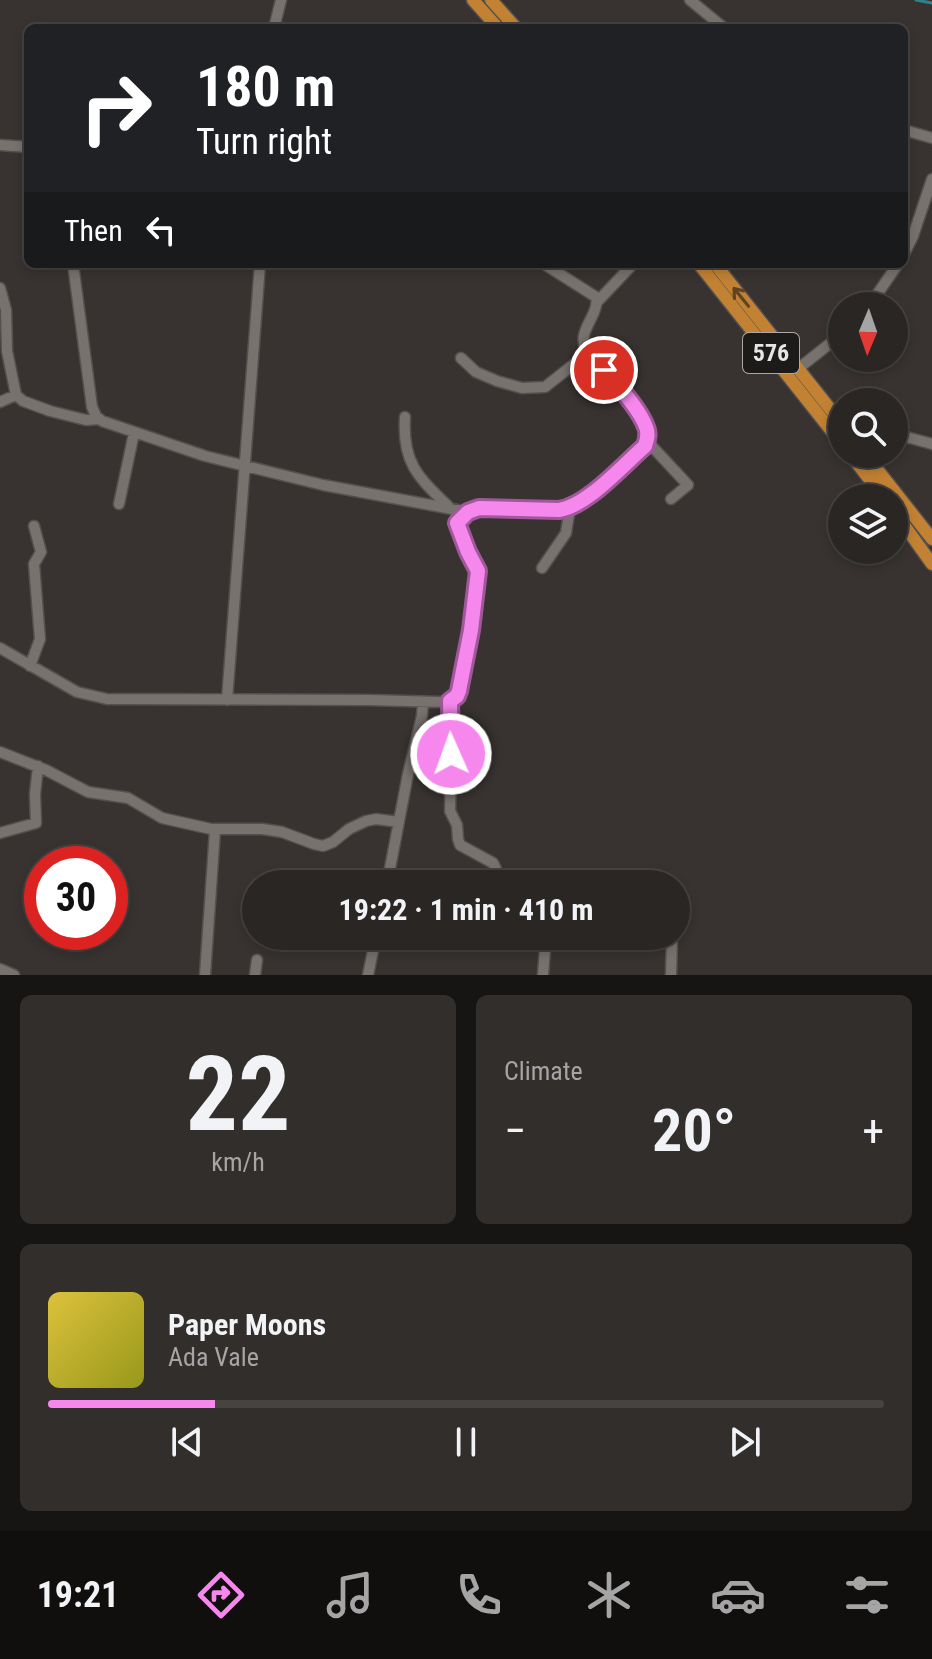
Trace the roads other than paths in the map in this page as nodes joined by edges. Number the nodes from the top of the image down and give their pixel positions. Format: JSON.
{"nodes":[{"id":1,"x":281,"y":0,"type":"edge"},
{"id":2,"x":473,"y":0,"type":"edge"},
{"id":3,"x":491,"y":0,"type":"edge"},
{"id":4,"x":690,"y":0,"type":"edge"},
{"id":5,"x":275,"y":24,"type":"edge"},
{"id":6,"x":494,"y":24,"type":"edge"},
{"id":7,"x":512,"y":24,"type":"edge"},
{"id":8,"x":719,"y":24,"type":"edge"},
{"id":9,"x":908,"y":131,"type":"edge"},
{"id":10,"x":932,"y":138,"type":"edge"},
{"id":11,"x":0,"y":145,"type":"edge"},
{"id":12,"x":24,"y":147,"type":"edge"},
{"id":13,"x":932,"y":179,"type":"edge"},
{"id":14,"x":908,"y":246,"type":"edge"},
{"id":15,"x":74,"y":268,"type":"edge"},
{"id":16,"x":260,"y":268,"type":"edge"},
{"id":17,"x":551,"y":268,"type":"edge"},
{"id":18,"x":629,"y":268,"type":"edge"},
{"id":19,"x":702,"y":268,"type":"edge"},
{"id":20,"x":718,"y":268,"type":"edge"},
{"id":21,"x":895,"y":268,"type":"edge"},
{"id":22,"x":0,"y":288,"type":"edge"},
{"id":23,"x":879,"y":292,"type":"edge"},
{"id":24,"x":598,"y":301,"type":"junction"},
{"id":25,"x":828,"y":345,"type":"edge"},
{"id":26,"x":588,"y":353,"type":"junction"},
{"id":27,"x":461,"y":358,"type":"dead end"},
{"id":28,"x":799,"y":368,"type":"junction"},
{"id":29,"x":16,"y":395,"type":"junction"},
{"id":30,"x":0,"y":402,"type":"edge"},
{"id":31,"x":828,"y":406,"type":"edge"},
{"id":32,"x":405,"y":417,"type":"dead end"},
{"id":33,"x":99,"y":419,"type":"junction"},
{"id":34,"x":828,"y":426,"type":"edge"},
{"id":35,"x":134,"y":433,"type":"junction"},
{"id":36,"x":908,"y":438,"type":"edge"},
{"id":37,"x":647,"y":441,"type":"junction"},
{"id":38,"x":931,"y":441,"type":"edge"},
{"id":39,"x":245,"y":465,"type":"junction"},
{"id":40,"x":861,"y":468,"type":"edge"},
{"id":41,"x":876,"y":468,"type":"edge"},
{"id":42,"x":873,"y":484,"type":"edge"},
{"id":43,"x":671,"y":499,"type":"dead end"},
{"id":44,"x":119,"y":504,"type":"dead end"},
{"id":45,"x":570,"y":508,"type":"junction"},
{"id":46,"x":451,"y":509,"type":"junction"},
{"id":47,"x":468,"y":512,"type":"junction"},
{"id":48,"x":34,"y":526,"type":"dead end"},
{"id":49,"x":908,"y":531,"type":"edge"},
{"id":50,"x":932,"y":539,"type":"edge"},
{"id":51,"x":932,"y":564,"type":"edge"},
{"id":52,"x":542,"y":568,"type":"dead end"},
{"id":53,"x":0,"y":648,"type":"edge"},
{"id":54,"x":30,"y":666,"type":"junction"},
{"id":55,"x":227,"y":700,"type":"junction"},
{"id":56,"x":450,"y":701,"type":"junction"},
{"id":57,"x":423,"y":702,"type":"junction"},
{"id":58,"x":0,"y":752,"type":"edge"},
{"id":59,"x":38,"y":766,"type":"junction"},
{"id":60,"x":399,"y":822,"type":"junction"},
{"id":61,"x":215,"y":830,"type":"junction"},
{"id":62,"x":0,"y":833,"type":"edge"},
{"id":63,"x":390,"y":870,"type":"edge"},
{"id":64,"x":496,"y":870,"type":"edge"},
{"id":65,"x":373,"y":950,"type":"edge"},
{"id":66,"x":545,"y":950,"type":"edge"},
{"id":67,"x":672,"y":950,"type":"edge"},
{"id":68,"x":257,"y":960,"type":"dead end"},
{"id":69,"x":0,"y":969,"type":"edge"},
{"id":70,"x":14,"y":975,"type":"edge"},
{"id":71,"x":205,"y":975,"type":"edge"},
{"id":72,"x":255,"y":975,"type":"edge"},
{"id":73,"x":368,"y":975,"type":"edge"},
{"id":74,"x":543,"y":975,"type":"edge"},
{"id":75,"x":671,"y":975,"type":"edge"}],
"edges":[{"from":1,"to":5,"type":"street"},
{"from":2,"to":6,"type":"main road"},
{"from":3,"to":7,"type":"main road"},
{"from":4,"to":8,"type":"street"},
{"from":9,"to":10,"type":"street"},
{"from":11,"to":12,"type":"street"},
{"from":13,"to":14,"type":"street"},
{"from":15,"to":33,"type":"street"},
{"from":16,"to":39,"type":"street"},
{"from":17,"to":24,"type":"street"},
{"from":18,"to":24,"type":"street"},
{"from":19,"to":34,"type":"main road","number":"576"},
{"from":28,"to":20,"type":"main road","number":"576","one_way":true},
{"from":21,"to":23,"type":"street"},
{"from":22,"to":29,"type":"street"},
{"from":24,"to":26,"type":"street"},
{"from":25,"to":28,"type":"street"},
{"from":26,"to":27,"type":"street"},
{"from":26,"to":37,"type":"street"},
{"from":28,"to":31,"type":"main road","number":"576"},
{"from":29,"to":30,"type":"street"},
{"from":29,"to":33,"type":"street"},
{"from":32,"to":46,"type":"street"},
{"from":33,"to":35,"type":"street"},
{"from":35,"to":39,"type":"street"},
{"from":35,"to":44,"type":"street"},
{"from":36,"to":38,"type":"street"},
{"from":37,"to":43,"type":"street"},
{"from":37,"to":45,"type":"street"},
{"from":39,"to":46,"type":"street"},
{"from":39,"to":55,"type":"street"},
{"from":40,"to":42,"type":"main road"},
{"from":41,"to":50,"type":"main road"},
{"from":45,"to":47,"type":"street"},
{"from":45,"to":52,"type":"street"},
{"from":46,"to":47,"type":"street"},
{"from":47,"to":56,"type":"street"},
{"from":48,"to":54,"type":"street"},
{"from":49,"to":51,"type":"main road"},
{"from":53,"to":54,"type":"street"},
{"from":54,"to":55,"type":"street"},
{"from":55,"to":57,"type":"street"},
{"from":56,"to":57,"type":"street"},
{"from":56,"to":64,"type":"street"},
{"from":57,"to":60,"type":"street"},
{"from":58,"to":59,"type":"street"},
{"from":59,"to":61,"type":"street"},
{"from":59,"to":62,"type":"street"},
{"from":60,"to":61,"type":"street"},
{"from":60,"to":63,"type":"street"},
{"from":61,"to":71,"type":"street"},
{"from":65,"to":73,"type":"street"},
{"from":66,"to":74,"type":"street"},
{"from":67,"to":75,"type":"street"},
{"from":68,"to":72,"type":"street"},
{"from":69,"to":70,"type":"street"}]}
